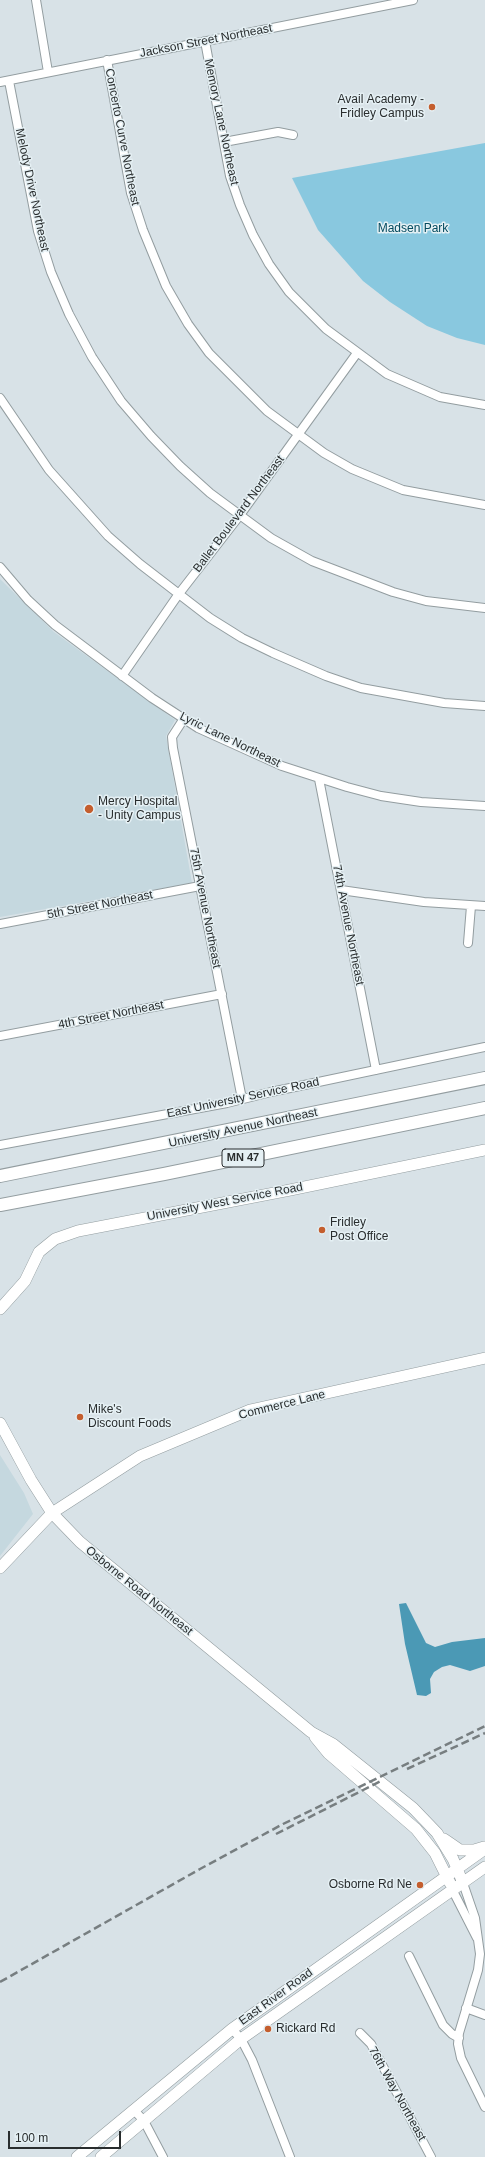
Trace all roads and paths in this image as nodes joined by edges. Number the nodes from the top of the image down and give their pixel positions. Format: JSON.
{"nodes":[{"id":1,"x":36,"y":0,"type":"edge"},
{"id":2,"x":413,"y":0,"type":"edge"},
{"id":3,"x":205,"y":41,"type":"junction"},
{"id":4,"x":107,"y":60,"type":"junction"},
{"id":5,"x":48,"y":72,"type":"junction"},
{"id":6,"x":9,"y":81,"type":"junction"},
{"id":7,"x":0,"y":82,"type":"edge"},
{"id":8,"x":293,"y":134,"type":"dead end"},
{"id":9,"x":224,"y":142,"type":"junction"},
{"id":10,"x":357,"y":353,"type":"junction"},
{"id":11,"x":0,"y":398,"type":"edge"},
{"id":12,"x":485,"y":405,"type":"edge"},
{"id":13,"x":298,"y":434,"type":"junction"},
{"id":14,"x":485,"y":505,"type":"edge"},
{"id":15,"x":240,"y":515,"type":"junction"},
{"id":16,"x":0,"y":567,"type":"edge"},
{"id":17,"x":178,"y":595,"type":"junction"},
{"id":18,"x":485,"y":608,"type":"edge"},
{"id":19,"x":122,"y":676,"type":"junction"},
{"id":20,"x":485,"y":706,"type":"edge"},
{"id":21,"x":183,"y":720,"type":"junction"},
{"id":22,"x":319,"y":779,"type":"junction"},
{"id":23,"x":485,"y":806,"type":"edge"},
{"id":24,"x":200,"y":886,"type":"junction"},
{"id":25,"x":341,"y":890,"type":"junction"},
{"id":26,"x":471,"y":906,"type":"junction"},
{"id":27,"x":485,"y":906,"type":"edge"},
{"id":28,"x":0,"y":924,"type":"edge"},
{"id":29,"x":468,"y":943,"type":"dead end"},
{"id":30,"x":222,"y":994,"type":"junction"},
{"id":31,"x":0,"y":1036,"type":"edge"},
{"id":32,"x":485,"y":1048,"type":"edge"},
{"id":33,"x":376,"y":1070,"type":"junction"},
{"id":34,"x":485,"y":1078,"type":"edge"},
{"id":35,"x":242,"y":1099,"type":"junction"},
{"id":36,"x":485,"y":1108,"type":"edge"},
{"id":37,"x":0,"y":1146,"type":"edge"},
{"id":38,"x":485,"y":1150,"type":"edge"},
{"id":39,"x":0,"y":1176,"type":"edge"},
{"id":40,"x":0,"y":1206,"type":"edge"},
{"id":41,"x":0,"y":1309,"type":"edge"},
{"id":42,"x":485,"y":1358,"type":"edge"},
{"id":43,"x":0,"y":1423,"type":"edge"},
{"id":44,"x":52,"y":1513,"type":"junction"},
{"id":45,"x":0,"y":1568,"type":"edge"},
{"id":46,"x":311,"y":1732,"type":"junction"},
{"id":47,"x":437,"y":1833,"type":"junction"},
{"id":48,"x":485,"y":1848,"type":"edge"},
{"id":49,"x":485,"y":1867,"type":"edge"},
{"id":50,"x":458,"y":1869,"type":"junction"},
{"id":51,"x":447,"y":1876,"type":"junction"},
{"id":52,"x":463,"y":1883,"type":"junction"},
{"id":53,"x":453,"y":1891,"type":"junction"},
{"id":54,"x":478,"y":1940,"type":"junction"},
{"id":55,"x":409,"y":1956,"type":"dead end"},
{"id":56,"x":466,"y":2008,"type":"junction"},
{"id":57,"x":485,"y":2014,"type":"edge"},
{"id":58,"x":232,"y":2029,"type":"junction"},
{"id":59,"x":360,"y":2034,"type":"dead end"},
{"id":60,"x":459,"y":2038,"type":"junction"},
{"id":61,"x":242,"y":2039,"type":"junction"},
{"id":62,"x":485,"y":2107,"type":"edge"},
{"id":63,"x":134,"y":2110,"type":"junction"},
{"id":64,"x":144,"y":2121,"type":"junction"},
{"id":65,"x":77,"y":2157,"type":"edge"},
{"id":66,"x":101,"y":2157,"type":"edge"},
{"id":67,"x":163,"y":2157,"type":"edge"},
{"id":68,"x":290,"y":2157,"type":"edge"},
{"id":69,"x":431,"y":2157,"type":"edge"}],
"edges":[{"from":1,"to":5,"type":"street"},
{"from":2,"to":3,"type":"street","name":"Jackson Street Northeast"},
{"from":3,"to":4,"type":"street","name":"Jackson Street Northeast"},
{"from":3,"to":9,"type":"street","name":"Memory Lane Northeast"},
{"from":4,"to":5,"type":"street","name":"Jackson Street Northeast"},
{"from":4,"to":13,"type":"street","name":"Concerto Curve Northeast"},
{"from":5,"to":6,"type":"street","name":"Jackson Street Northeast"},
{"from":6,"to":7,"type":"street","name":"Jackson Street Northeast"},
{"from":6,"to":15,"type":"street","name":"Melody Drive Northeast"},
{"from":8,"to":9,"type":"street"},
{"from":9,"to":10,"type":"street","name":"Memory Lane Northeast"},
{"from":10,"to":12,"type":"street","name":"Memory Lane Northeast"},
{"from":10,"to":13,"type":"street","name":"Ballet Boulevard Northeast"},
{"from":11,"to":17,"type":"street"},
{"from":13,"to":14,"type":"street","name":"Concerto Curve Northeast"},
{"from":13,"to":15,"type":"street","name":"Ballet Boulevard Northeast"},
{"from":15,"to":17,"type":"street","name":"Ballet Boulevard Northeast"},
{"from":15,"to":18,"type":"street","name":"Melody Drive Northeast"},
{"from":16,"to":19,"type":"street","name":"Lyric Lane Northeast"},
{"from":17,"to":19,"type":"street","name":"Ballet Boulevard Northeast"},
{"from":17,"to":20,"type":"street"},
{"from":19,"to":21,"type":"street","name":"Lyric Lane Northeast"},
{"from":21,"to":22,"type":"street","name":"Lyric Lane Northeast"},
{"from":21,"to":24,"type":"street","name":"75th Avenue Northeast"},
{"from":22,"to":23,"type":"street","name":"Lyric Lane Northeast"},
{"from":22,"to":25,"type":"street","name":"74th Avenue Northeast"},
{"from":24,"to":28,"type":"street","name":"5th Street Northeast"},
{"from":24,"to":30,"type":"street","name":"75th Avenue Northeast"},
{"from":25,"to":26,"type":"street"},
{"from":25,"to":33,"type":"street","name":"74th Avenue Northeast"},
{"from":26,"to":27,"type":"street"},
{"from":26,"to":29,"type":"street"},
{"from":30,"to":31,"type":"street","name":"4th Street Northeast"},
{"from":30,"to":35,"type":"street","name":"75th Avenue Northeast"},
{"from":32,"to":33,"type":"street","name":"East University Service Road"},
{"from":33,"to":35,"type":"street","name":"East University Service Road"},
{"from":34,"to":39,"type":"main road","name":"University Avenue Northeast","number":"MN 47"},
{"from":35,"to":37,"type":"street","name":"East University Service Road"},
{"from":36,"to":40,"type":"main road","number":"MN 47"},
{"from":38,"to":41,"type":"street","name":"University West Service Road"},
{"from":42,"to":44,"type":"street","name":"Commerce Lane"},
{"from":43,"to":44,"type":"street","name":"Osborne Road Northeast"},
{"from":44,"to":45,"type":"street","name":"Commerce Lane"},
{"from":44,"to":46,"type":"street","name":"Osborne Road Northeast"},
{"from":46,"to":47,"type":"street","name":"Osborne Road Northeast"},
{"from":46,"to":51,"type":"street","name":"Osborne Road Northeast"},
{"from":47,"to":48,"type":"street"},
{"from":47,"to":50,"type":"street","name":"Osborne Road Northeast"},
{"from":48,"to":50,"type":"street","name":"East River Road"},
{"from":49,"to":52,"type":"street","name":"East River Road"},
{"from":50,"to":51,"type":"street","name":"East River Road"},
{"from":50,"to":52,"type":"street","name":"Osborne Road Northeast"},
{"from":51,"to":53,"type":"street","name":"Osborne Road Northeast"},
{"from":51,"to":58,"type":"street","name":"East River Road"},
{"from":52,"to":53,"type":"street","name":"East River Road"},
{"from":52,"to":54,"type":"street"},
{"from":53,"to":54,"type":"street"},
{"from":53,"to":61,"type":"street","name":"East River Road"},
{"from":54,"to":56,"type":"street"},
{"from":55,"to":60,"type":"street"},
{"from":56,"to":57,"type":"street"},
{"from":56,"to":60,"type":"street"},
{"from":58,"to":61,"type":"street"},
{"from":58,"to":63,"type":"street","name":"East River Road"},
{"from":59,"to":69,"type":"street","name":"76th Way Northeast"},
{"from":60,"to":62,"type":"street"},
{"from":61,"to":64,"type":"street","name":"East River Road"},
{"from":61,"to":68,"type":"street"},
{"from":63,"to":64,"type":"street"},
{"from":63,"to":65,"type":"street","name":"East River Road"},
{"from":64,"to":66,"type":"street","name":"East River Road"},
{"from":64,"to":67,"type":"street"}]}
